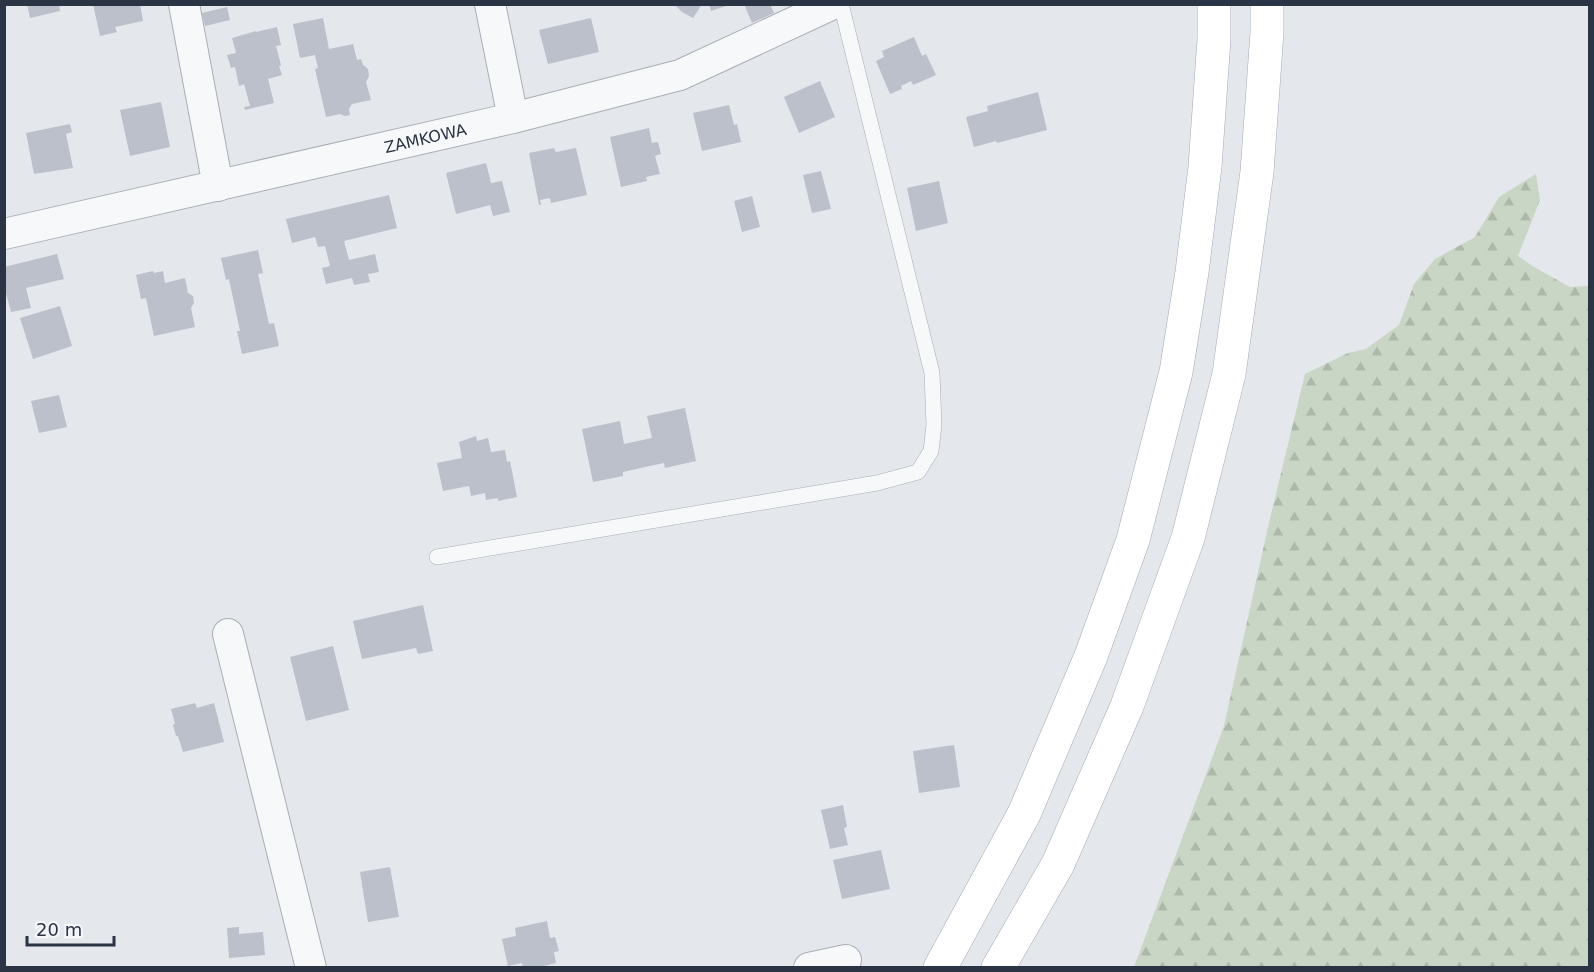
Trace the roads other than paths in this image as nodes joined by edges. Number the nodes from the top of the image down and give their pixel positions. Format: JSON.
{"nodes":[{"id":1,"x":184,"y":4,"type":"edge"},
{"id":2,"x":490,"y":4,"type":"edge"},
{"id":3,"x":832,"y":4,"type":"edge"},
{"id":4,"x":841,"y":4,"type":"edge"},
{"id":5,"x":1214,"y":4,"type":"edge"},
{"id":6,"x":1267,"y":4,"type":"edge"},
{"id":7,"x":513,"y":118,"type":"junction"},
{"id":8,"x":218,"y":186,"type":"junction"},
{"id":9,"x":4,"y":234,"type":"edge"},
{"id":10,"x":438,"y":557,"type":"dead end"},
{"id":11,"x":228,"y":634,"type":"dead end"},
{"id":12,"x":846,"y":960,"type":"dead end"},
{"id":13,"x":310,"y":968,"type":"edge"},
{"id":14,"x":809,"y":968,"type":"edge"},
{"id":15,"x":940,"y":968,"type":"edge"},
{"id":16,"x":998,"y":968,"type":"edge"}],
"edges":[{"from":1,"to":8,"type":"street"},
{"from":2,"to":7,"type":"street"},
{"from":3,"to":7,"type":"street","name":"ZAMKOWA"},
{"from":4,"to":10,"type":"lane"},
{"from":5,"to":15,"type":"main road"},
{"from":6,"to":16,"type":"main road"},
{"from":7,"to":8,"type":"street","name":"ZAMKOWA"},
{"from":8,"to":9,"type":"street","name":"ZAMKOWA"},
{"from":11,"to":13,"type":"street"},
{"from":12,"to":14,"type":"street"}]}
